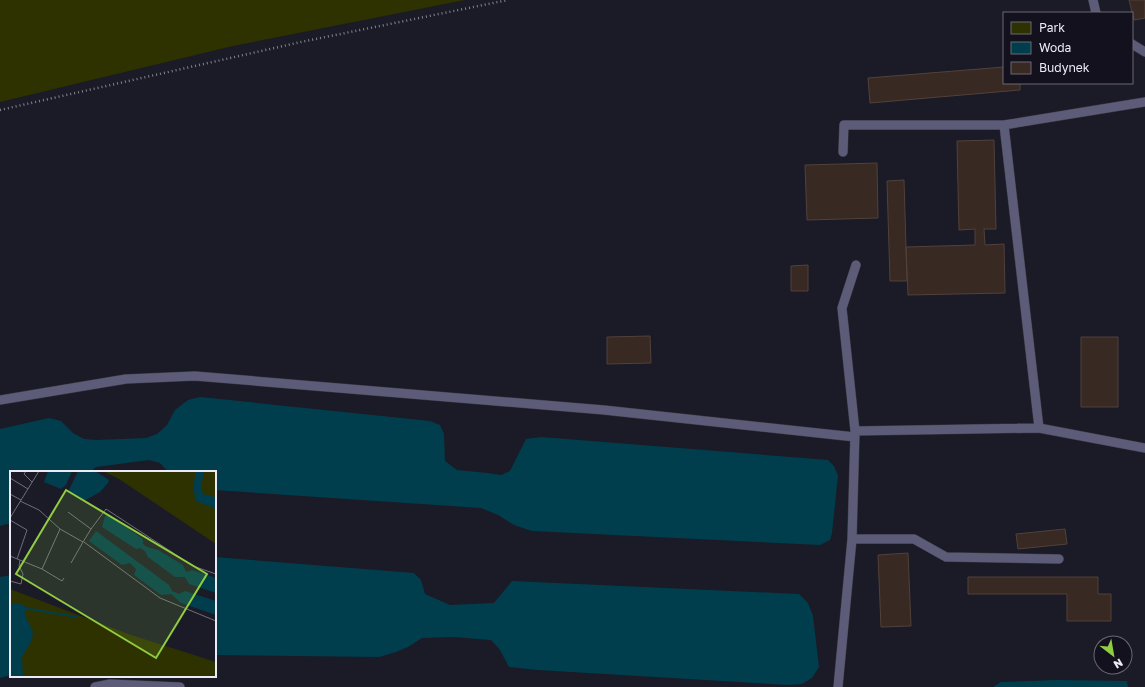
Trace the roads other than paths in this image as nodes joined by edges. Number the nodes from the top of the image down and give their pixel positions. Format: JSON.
{"nodes":[{"id":1,"x":1092,"y":0,"type":"edge"},
{"id":2,"x":1096,"y":12,"type":"edge"},
{"id":3,"x":1133,"y":45,"type":"edge"},
{"id":4,"x":1145,"y":52,"type":"edge"},
{"id":5,"x":1145,"y":102,"type":"edge"},
{"id":6,"x":1004,"y":125,"type":"junction"},
{"id":7,"x":843,"y":152,"type":"dead end"},
{"id":8,"x":856,"y":265,"type":"dead end"},
{"id":9,"x":0,"y":400,"type":"edge"},
{"id":10,"x":1039,"y":428,"type":"junction"},
{"id":11,"x":855,"y":434,"type":"junction"},
{"id":12,"x":1145,"y":448,"type":"edge"},
{"id":13,"x":852,"y":539,"type":"junction"},
{"id":14,"x":1059,"y":558,"type":"dead end"},
{"id":15,"x":95,"y":687,"type":"edge"},
{"id":16,"x":180,"y":687,"type":"edge"},
{"id":17,"x":838,"y":687,"type":"edge"}],
"edges":[{"from":1,"to":2,"type":"lane"},
{"from":3,"to":4,"type":"lane"},
{"from":5,"to":6,"type":"lane"},
{"from":6,"to":7,"type":"lane"},
{"from":6,"to":10,"type":"lane"},
{"from":8,"to":11,"type":"lane"},
{"from":9,"to":11,"type":"lane"},
{"from":10,"to":11,"type":"lane"},
{"from":10,"to":12,"type":"lane"},
{"from":11,"to":13,"type":"lane"},
{"from":13,"to":14,"type":"lane"},
{"from":13,"to":17,"type":"lane"},
{"from":15,"to":16,"type":"lane"}]}
